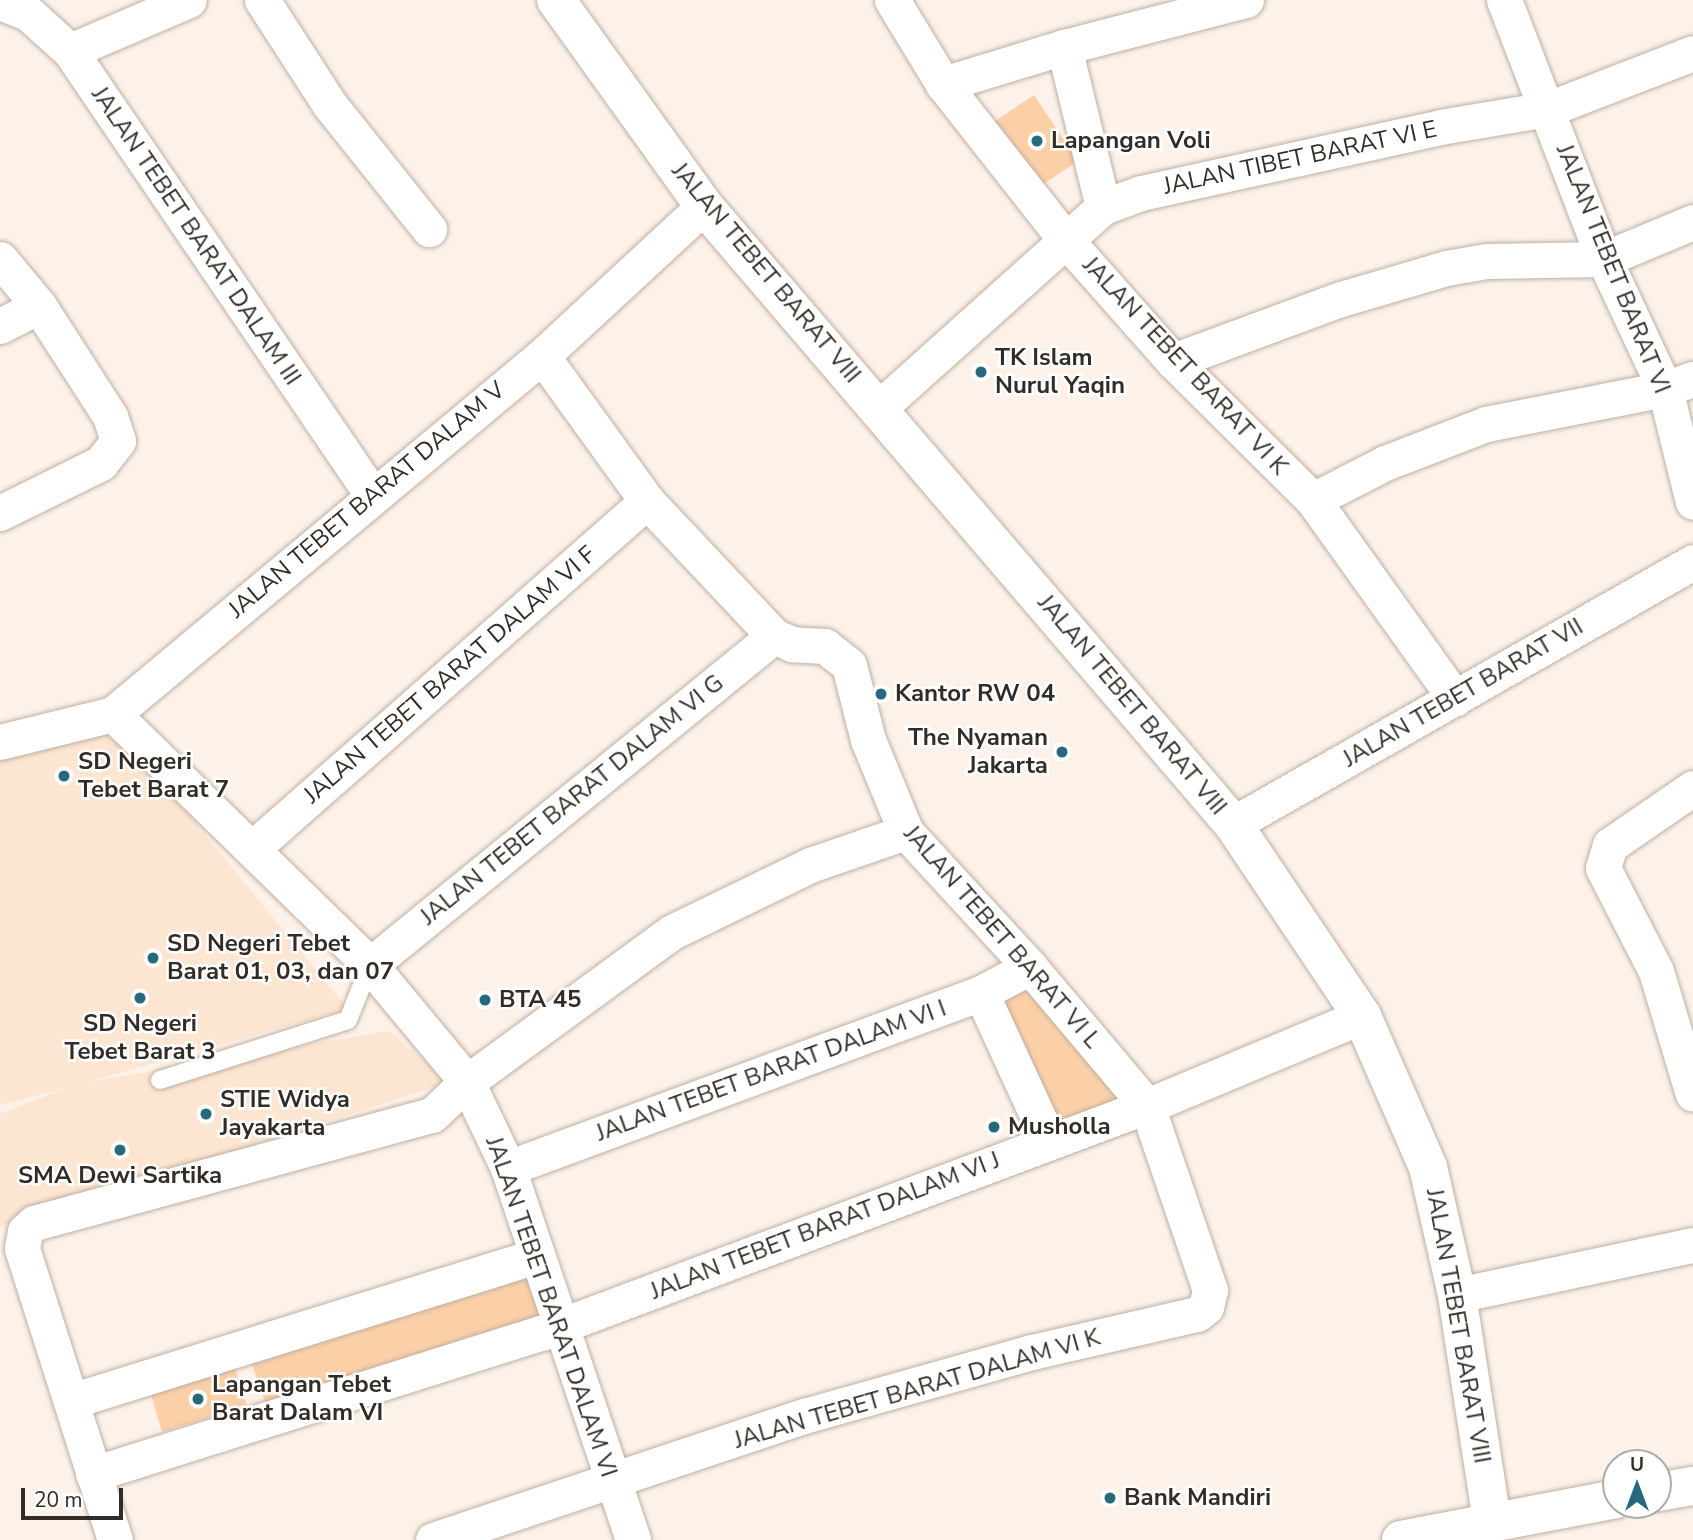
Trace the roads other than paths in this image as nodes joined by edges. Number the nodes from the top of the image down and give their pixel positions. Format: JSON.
{"nodes":[{"id":1,"x":189,"y":0,"type":"edge"},
{"id":2,"x":262,"y":0,"type":"edge"},
{"id":3,"x":556,"y":0,"type":"edge"},
{"id":4,"x":891,"y":0,"type":"edge"},
{"id":5,"x":1246,"y":0,"type":"edge"},
{"id":6,"x":1504,"y":0,"type":"edge"},
{"id":7,"x":0,"y":2,"type":"edge"},
{"id":8,"x":1064,"y":47,"type":"junction"},
{"id":9,"x":70,"y":51,"type":"junction"},
{"id":10,"x":1693,"y":53,"type":"edge"},
{"id":11,"x":943,"y":84,"type":"junction"},
{"id":12,"x":1548,"y":109,"type":"junction"},
{"id":13,"x":704,"y":206,"type":"junction"},
{"id":14,"x":1103,"y":207,"type":"junction"},
{"id":15,"x":1693,"y":222,"type":"edge"},
{"id":16,"x":429,"y":229,"type":"dead end"},
{"id":17,"x":1065,"y":239,"type":"junction"},
{"id":18,"x":0,"y":259,"type":"edge"},
{"id":19,"x":1604,"y":259,"type":"junction"},
{"id":20,"x":39,"y":306,"type":"junction"},
{"id":21,"x":0,"y":326,"type":"edge"},
{"id":22,"x":542,"y":356,"type":"junction"},
{"id":23,"x":1173,"y":361,"type":"junction"},
{"id":24,"x":1679,"y":384,"type":"edge"},
{"id":25,"x":879,"y":408,"type":"junction"},
{"id":26,"x":371,"y":493,"type":"junction"},
{"id":27,"x":1313,"y":500,"type":"junction"},
{"id":28,"x":647,"y":501,"type":"junction"},
{"id":29,"x":1693,"y":502,"type":"edge"},
{"id":30,"x":0,"y":513,"type":"edge"},
{"id":31,"x":1693,"y":562,"type":"edge"},
{"id":32,"x":774,"y":636,"type":"junction"},
{"id":33,"x":1455,"y":698,"type":"junction"},
{"id":34,"x":113,"y":714,"type":"junction"},
{"id":35,"x":0,"y":742,"type":"edge"},
{"id":36,"x":1693,"y":788,"type":"edge"},
{"id":37,"x":1233,"y":824,"type":"junction"},
{"id":38,"x":906,"y":832,"type":"junction"},
{"id":39,"x":253,"y":848,"type":"junction"},
{"id":40,"x":370,"y":965,"type":"junction"},
{"id":41,"x":1030,"y":967,"type":"junction"},
{"id":42,"x":981,"y":993,"type":"junction"},
{"id":43,"x":1362,"y":1016,"type":"junction"},
{"id":44,"x":160,"y":1080,"type":"dead end"},
{"id":45,"x":467,"y":1082,"type":"junction"},
{"id":46,"x":1693,"y":1085,"type":"edge"},
{"id":47,"x":1147,"y":1106,"type":"junction"},
{"id":48,"x":1048,"y":1142,"type":"junction"},
{"id":49,"x":508,"y":1168,"type":"junction"},
{"id":50,"x":1693,"y":1245,"type":"edge"},
{"id":51,"x":537,"y":1256,"type":"junction"},
{"id":52,"x":1457,"y":1295,"type":"junction"},
{"id":53,"x":560,"y":1326,"type":"junction"},
{"id":54,"x":71,"y":1401,"type":"junction"},
{"id":55,"x":93,"y":1475,"type":"junction"},
{"id":56,"x":611,"y":1479,"type":"junction"},
{"id":57,"x":1693,"y":1486,"type":"edge"},
{"id":58,"x":1672,"y":1490,"type":"edge"},
{"id":59,"x":1602,"y":1501,"type":"edge"},
{"id":60,"x":1492,"y":1520,"type":"junction"},
{"id":61,"x":115,"y":1540,"type":"edge"},
{"id":62,"x":433,"y":1540,"type":"edge"},
{"id":63,"x":633,"y":1540,"type":"edge"},
{"id":64,"x":1402,"y":1540,"type":"edge"}],
"edges":[{"from":1,"to":9,"type":"street"},
{"from":2,"to":16,"type":"street"},
{"from":3,"to":13,"type":"street","name":"JALAN TEBET BARAT VIII"},
{"from":4,"to":11,"type":"street","name":"JALAN TEBET BARAT VI K"},
{"from":5,"to":8,"type":"street"},
{"from":6,"to":12,"type":"street","name":"JALAN TEBET BARAT VI"},
{"from":7,"to":9,"type":"street","name":"JALAN TEBET BARAT DALAM III"},
{"from":8,"to":11,"type":"street"},
{"from":8,"to":14,"type":"street"},
{"from":9,"to":26,"type":"street","name":"JALAN TEBET BARAT DALAM III"},
{"from":10,"to":12,"type":"street","name":"JALAN TIBET BARAT VI E"},
{"from":11,"to":17,"type":"street","name":"JALAN TEBET BARAT VI K"},
{"from":12,"to":14,"type":"street","name":"JALAN TIBET BARAT VI E"},
{"from":12,"to":19,"type":"street","name":"JALAN TEBET BARAT VI"},
{"from":13,"to":22,"type":"street","name":"JALAN TEBET BARAT DALAM V"},
{"from":13,"to":25,"type":"street","name":"JALAN TEBET BARAT VIII"},
{"from":14,"to":17,"type":"street","name":"JALAN TIBET BARAT VI E"},
{"from":15,"to":19,"type":"street"},
{"from":17,"to":23,"type":"street","name":"JALAN TEBET BARAT VI K"},
{"from":17,"to":25,"type":"street","name":"JALAN TIBET BARAT VI E"},
{"from":18,"to":20,"type":"street"},
{"from":19,"to":23,"type":"street"},
{"from":19,"to":24,"type":"street","name":"JALAN TEBET BARAT VI"},
{"from":20,"to":21,"type":"street"},
{"from":20,"to":30,"type":"street"},
{"from":22,"to":26,"type":"street","name":"JALAN TEBET BARAT DALAM V"},
{"from":22,"to":28,"type":"street"},
{"from":23,"to":27,"type":"street","name":"JALAN TEBET BARAT VI K"},
{"from":24,"to":27,"type":"street"},
{"from":24,"to":29,"type":"street","name":"JALAN TEBET BARAT VI"},
{"from":25,"to":37,"type":"street","name":"JALAN TEBET BARAT VIII"},
{"from":26,"to":34,"type":"street","name":"JALAN TEBET BARAT DALAM V"},
{"from":27,"to":33,"type":"street","name":"JALAN TEBET BARAT VI K"},
{"from":28,"to":32,"type":"street"},
{"from":28,"to":39,"type":"street","name":"JALAN TEBET BARAT DALAM VI F"},
{"from":31,"to":33,"type":"street","name":"JALAN TEBET BARAT VII"},
{"from":32,"to":38,"type":"street","name":"JALAN TEBET BARAT VI L"},
{"from":32,"to":40,"type":"street","name":"JALAN TEBET BARAT DALAM VI G"},
{"from":33,"to":37,"type":"street","name":"JALAN TEBET BARAT VII"},
{"from":34,"to":35,"type":"street","name":"JALAN TEBET BARAT DALAM V"},
{"from":34,"to":39,"type":"street","name":"JALAN TEBET BARAT DALAM VI"},
{"from":36,"to":46,"type":"street"},
{"from":37,"to":43,"type":"street","name":"JALAN TEBET BARAT VIII"},
{"from":38,"to":41,"type":"street","name":"JALAN TEBET BARAT VI L"},
{"from":38,"to":45,"type":"street"},
{"from":39,"to":40,"type":"street","name":"JALAN TEBET BARAT DALAM VI"},
{"from":40,"to":44,"type":"lane"},
{"from":40,"to":45,"type":"street","name":"JALAN TEBET BARAT DALAM VI"},
{"from":41,"to":42,"type":"street","name":"JALAN TEBET BARAT DALAM VI I"},
{"from":41,"to":47,"type":"street","name":"JALAN TEBET BARAT VI L"},
{"from":42,"to":48,"type":"street"},
{"from":42,"to":49,"type":"street","name":"JALAN TEBET BARAT DALAM VI I"},
{"from":43,"to":47,"type":"street","name":"JALAN TEBET BARAT DALAM VI J"},
{"from":43,"to":52,"type":"street","name":"JALAN TEBET BARAT VIII"},
{"from":45,"to":49,"type":"street","name":"JALAN TEBET BARAT DALAM VI"},
{"from":45,"to":54,"type":"street"},
{"from":47,"to":48,"type":"street","name":"JALAN TEBET BARAT DALAM VI J"},
{"from":47,"to":56,"type":"street","name":"JALAN TEBET BARAT DALAM VI K"},
{"from":48,"to":53,"type":"street","name":"JALAN TEBET BARAT DALAM VI J"},
{"from":49,"to":51,"type":"street","name":"JALAN TEBET BARAT DALAM VI"},
{"from":50,"to":52,"type":"street"},
{"from":51,"to":53,"type":"street","name":"JALAN TEBET BARAT DALAM VI"},
{"from":51,"to":54,"type":"street"},
{"from":52,"to":60,"type":"street","name":"JALAN TEBET BARAT VIII"},
{"from":53,"to":55,"type":"street","name":"JALAN TEBET BARAT DALAM VI J"},
{"from":53,"to":56,"type":"street","name":"JALAN TEBET BARAT DALAM VI"},
{"from":54,"to":55,"type":"street"},
{"from":55,"to":61,"type":"street"},
{"from":56,"to":62,"type":"street","name":"JALAN TEBET BARAT DALAM VI K"},
{"from":56,"to":63,"type":"street","name":"JALAN TEBET BARAT DALAM VI"},
{"from":57,"to":58,"type":"street"},
{"from":59,"to":60,"type":"street"},
{"from":60,"to":64,"type":"street"}]}
